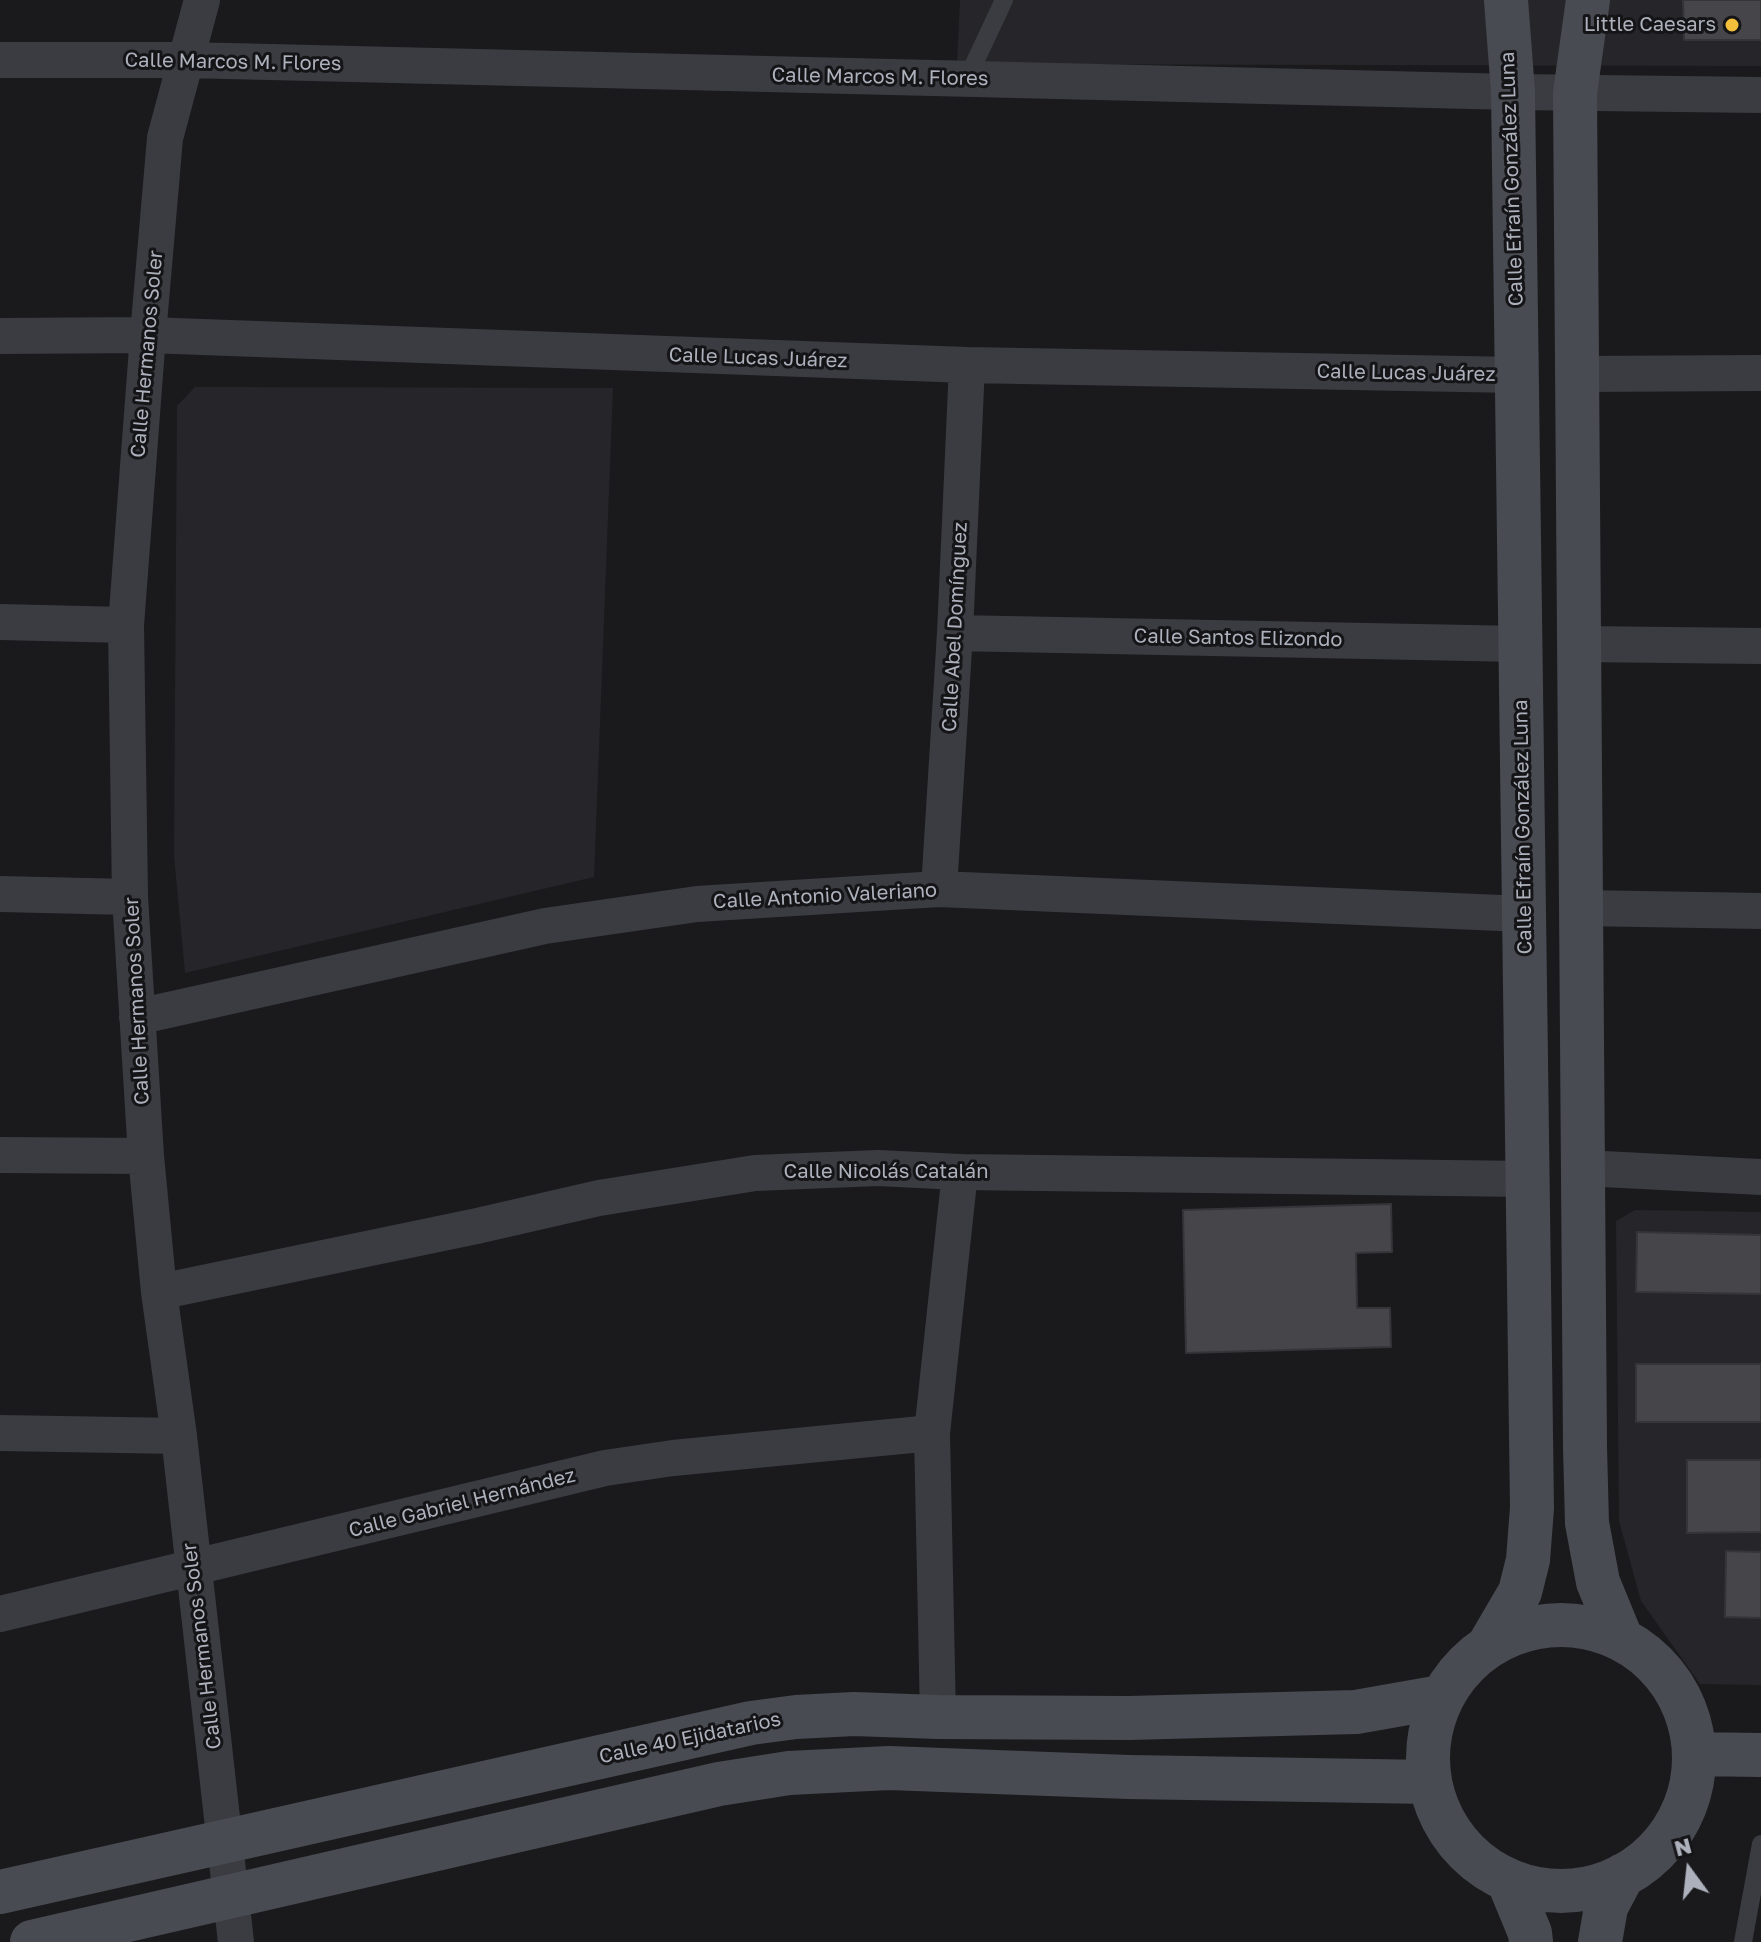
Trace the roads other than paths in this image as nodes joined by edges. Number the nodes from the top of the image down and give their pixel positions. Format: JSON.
{"nodes":[{"id":1,"x":202,"y":0,"type":"edge"},
{"id":2,"x":1004,"y":0,"type":"edge"},
{"id":3,"x":1506,"y":0,"type":"edge"},
{"id":4,"x":1588,"y":0,"type":"edge"},
{"id":5,"x":0,"y":60,"type":"edge"},
{"id":6,"x":187,"y":60,"type":"junction"},
{"id":7,"x":967,"y":79,"type":"junction"},
{"id":8,"x":1513,"y":92,"type":"junction"},
{"id":9,"x":1575,"y":93,"type":"junction"},
{"id":10,"x":1761,"y":95,"type":"edge"},
{"id":11,"x":148,"y":335,"type":"junction"},
{"id":12,"x":0,"y":336,"type":"edge"},
{"id":13,"x":967,"y":365,"type":"junction"},
{"id":14,"x":1761,"y":373,"type":"edge"},
{"id":15,"x":1577,"y":374,"type":"junction"},
{"id":16,"x":1517,"y":375,"type":"junction"},
{"id":17,"x":0,"y":622,"type":"edge"},
{"id":18,"x":126,"y":625,"type":"junction"},
{"id":19,"x":955,"y":633,"type":"junction"},
{"id":20,"x":1521,"y":644,"type":"junction"},
{"id":21,"x":1579,"y":644,"type":"junction"},
{"id":22,"x":1761,"y":646,"type":"edge"},
{"id":23,"x":939,"y":889,"type":"junction"},
{"id":24,"x":0,"y":894,"type":"edge"},
{"id":25,"x":130,"y":897,"type":"junction"},
{"id":26,"x":1581,"y":908,"type":"junction"},
{"id":27,"x":1761,"y":911,"type":"edge"},
{"id":28,"x":1524,"y":914,"type":"junction"},
{"id":29,"x":137,"y":1017,"type":"junction"},
{"id":30,"x":0,"y":1155,"type":"edge"},
{"id":31,"x":146,"y":1156,"type":"junction"},
{"id":32,"x":1583,"y":1168,"type":"junction"},
{"id":33,"x":960,"y":1172,"type":"junction"},
{"id":34,"x":1761,"y":1177,"type":"edge"},
{"id":35,"x":1528,"y":1179,"type":"junction"},
{"id":36,"x":159,"y":1292,"type":"junction"},
{"id":37,"x":0,"y":1433,"type":"edge"},
{"id":38,"x":932,"y":1433,"type":"junction"},
{"id":39,"x":179,"y":1436,"type":"junction"},
{"id":40,"x":193,"y":1568,"type":"junction"},
{"id":41,"x":0,"y":1614,"type":"edge"},
{"id":42,"x":1621,"y":1638,"type":"junction"},
{"id":43,"x":1489,"y":1645,"type":"junction"},
{"id":44,"x":1441,"y":1697,"type":"junction"},
{"id":45,"x":938,"y":1717,"type":"junction"},
{"id":46,"x":1129,"y":1718,"type":"junction"},
{"id":47,"x":1695,"y":1754,"type":"junction"},
{"id":48,"x":1761,"y":1755,"type":"edge"},
{"id":49,"x":1129,"y":1777,"type":"junction"},
{"id":50,"x":1430,"y":1782,"type":"junction"},
{"id":51,"x":225,"y":1841,"type":"junction"},
{"id":52,"x":1761,"y":1844,"type":"edge"},
{"id":53,"x":1623,"y":1875,"type":"junction"},
{"id":54,"x":1509,"y":1882,"type":"junction"},
{"id":55,"x":0,"y":1892,"type":"edge"},
{"id":56,"x":232,"y":1895,"type":"junction"},
{"id":57,"x":32,"y":1942,"type":"edge"},
{"id":58,"x":236,"y":1942,"type":"edge"},
{"id":59,"x":1531,"y":1942,"type":"edge"},
{"id":60,"x":1600,"y":1942,"type":"edge"},
{"id":61,"x":1743,"y":1942,"type":"edge"}],
"edges":[{"from":1,"to":6,"type":"street","name":"Calle Hermanos Soler"},
{"from":2,"to":7,"type":"lane"},
{"from":3,"to":8,"type":"main road","name":"Calle Efraín González Luna"},
{"from":4,"to":9,"type":"main road"},
{"from":5,"to":6,"type":"street","name":"Calle Marcos M. Flores"},
{"from":6,"to":7,"type":"street","name":"Calle Marcos M. Flores"},
{"from":6,"to":11,"type":"street","name":"Calle Hermanos Soler"},
{"from":7,"to":8,"type":"street","name":"Calle Marcos M. Flores"},
{"from":8,"to":9,"type":"street","name":"Calle Marcos M. Flores"},
{"from":8,"to":16,"type":"main road","name":"Calle Efraín González Luna"},
{"from":9,"to":10,"type":"street","name":"Calle Marcos M. Flores"},
{"from":9,"to":15,"type":"main road"},
{"from":11,"to":12,"type":"street","name":"Calle Lucas Juárez"},
{"from":11,"to":13,"type":"street","name":"Calle Lucas Juárez"},
{"from":11,"to":18,"type":"street","name":"Calle Hermanos Soler"},
{"from":13,"to":16,"type":"street","name":"Calle Lucas Juárez"},
{"from":13,"to":19,"type":"street","name":"Calle Abel Domínguez"},
{"from":14,"to":15,"type":"street"},
{"from":15,"to":21,"type":"main road"},
{"from":16,"to":20,"type":"main road","name":"Calle Efraín González Luna"},
{"from":17,"to":18,"type":"street"},
{"from":18,"to":25,"type":"street","name":"Calle Hermanos Soler"},
{"from":19,"to":20,"type":"street","name":"Calle Santos Elizondo"},
{"from":19,"to":23,"type":"street","name":"Calle Abel Domínguez"},
{"from":20,"to":28,"type":"main road","name":"Calle Efraín González Luna"},
{"from":21,"to":22,"type":"street"},
{"from":21,"to":26,"type":"main road"},
{"from":23,"to":28,"type":"street","name":"Calle Antonio Valeriano"},
{"from":23,"to":29,"type":"street","name":"Calle Antonio Valeriano"},
{"from":24,"to":25,"type":"street"},
{"from":25,"to":29,"type":"street","name":"Calle Hermanos Soler"},
{"from":26,"to":27,"type":"street"},
{"from":26,"to":32,"type":"main road"},
{"from":28,"to":35,"type":"main road","name":"Calle Efraín González Luna"},
{"from":29,"to":31,"type":"street","name":"Calle Hermanos Soler"},
{"from":30,"to":31,"type":"street"},
{"from":31,"to":36,"type":"street","name":"Calle Hermanos Soler"},
{"from":32,"to":34,"type":"street"},
{"from":32,"to":42,"type":"main road"},
{"from":33,"to":35,"type":"street","name":"Calle Nicolás Catalán"},
{"from":33,"to":36,"type":"street","name":"Calle Nicolás Catalán"},
{"from":33,"to":38,"type":"street"},
{"from":35,"to":43,"type":"main road","name":"Calle Efraín González Luna"},
{"from":36,"to":39,"type":"street","name":"Calle Hermanos Soler"},
{"from":37,"to":39,"type":"street"},
{"from":38,"to":40,"type":"street","name":"Calle Gabriel Hernández"},
{"from":38,"to":45,"type":"street"},
{"from":39,"to":40,"type":"street","name":"Calle Hermanos Soler"},
{"from":40,"to":41,"type":"street","name":"Calle Gabriel Hernández"},
{"from":40,"to":51,"type":"street","name":"Calle Hermanos Soler"},
{"from":42,"to":43,"type":"main road"},
{"from":42,"to":47,"type":"main road"},
{"from":43,"to":44,"type":"main road"},
{"from":44,"to":46,"type":"main road","name":"Calle 40 Ejidatarios"},
{"from":44,"to":50,"type":"main road"},
{"from":45,"to":46,"type":"main road","name":"Calle 40 Ejidatarios"},
{"from":45,"to":51,"type":"main road","name":"Calle 40 Ejidatarios"},
{"from":46,"to":49,"type":"main road"},
{"from":47,"to":48,"type":"main road"},
{"from":47,"to":53,"type":"main road"},
{"from":49,"to":50,"type":"main road"},
{"from":49,"to":56,"type":"main road"},
{"from":50,"to":54,"type":"main road"},
{"from":51,"to":55,"type":"main road","name":"Calle 40 Ejidatarios"},
{"from":51,"to":56,"type":"street","name":"Calle Hermanos Soler"},
{"from":52,"to":61,"type":"lane"},
{"from":53,"to":54,"type":"main road"},
{"from":53,"to":60,"type":"main road"},
{"from":54,"to":59,"type":"main road"},
{"from":56,"to":57,"type":"main road"},
{"from":56,"to":58,"type":"street","name":"Calle Hermanos Soler"}]}
